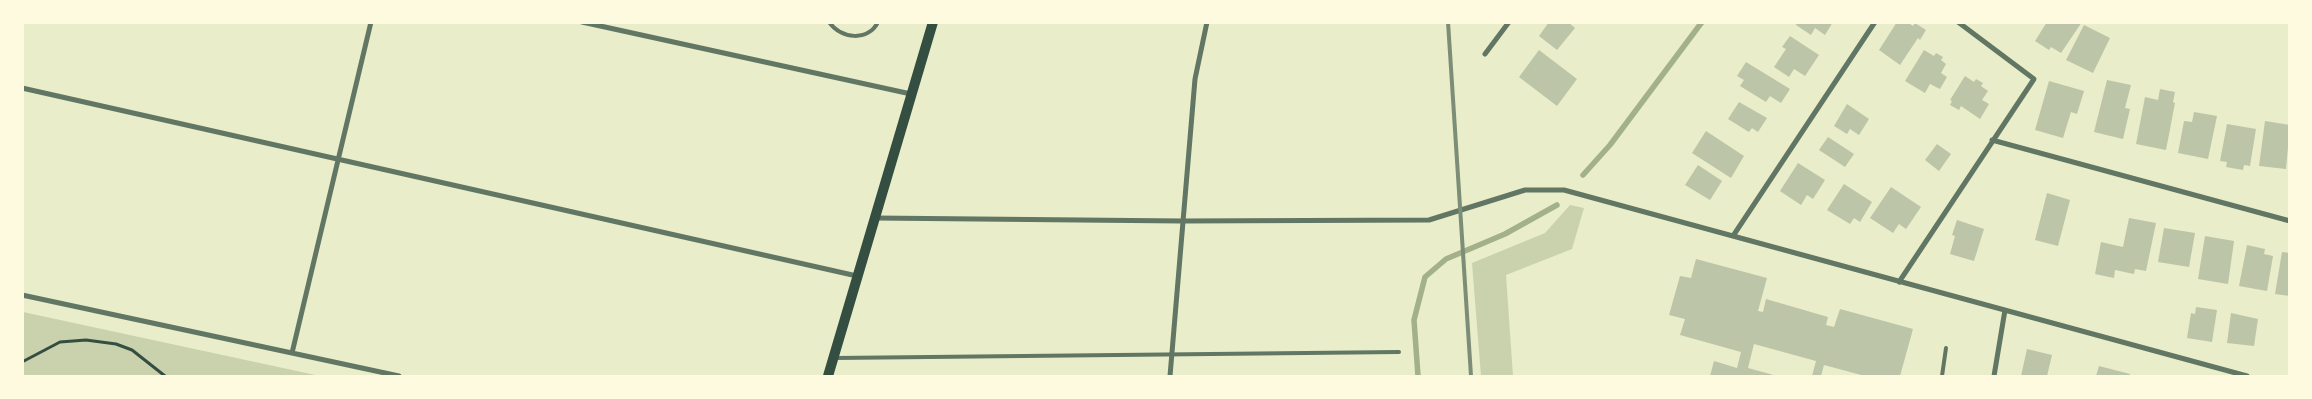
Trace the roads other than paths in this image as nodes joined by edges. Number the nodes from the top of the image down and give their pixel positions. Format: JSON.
{"nodes":[{"id":1,"x":371,"y":22,"type":"edge"},
{"id":2,"x":582,"y":22,"type":"edge"},
{"id":3,"x":829,"y":22,"type":"edge"},
{"id":4,"x":878,"y":22,"type":"edge"},
{"id":5,"x":933,"y":22,"type":"edge"},
{"id":6,"x":1207,"y":22,"type":"edge"},
{"id":7,"x":1509,"y":22,"type":"edge"},
{"id":8,"x":1875,"y":22,"type":"edge"},
{"id":9,"x":1958,"y":22,"type":"edge"},
{"id":10,"x":1486,"y":54,"type":"dead end"},
{"id":11,"x":22,"y":88,"type":"edge"},
{"id":12,"x":912,"y":94,"type":"junction"},
{"id":13,"x":1992,"y":140,"type":"junction"},
{"id":14,"x":339,"y":161,"type":"junction"},
{"id":15,"x":875,"y":218,"type":"junction"},
{"id":16,"x":1182,"y":221,"type":"junction"},
{"id":17,"x":2290,"y":221,"type":"edge"},
{"id":18,"x":1732,"y":236,"type":"junction"},
{"id":19,"x":857,"y":276,"type":"junction"},
{"id":20,"x":1899,"y":282,"type":"junction"},
{"id":21,"x":22,"y":295,"type":"edge"},
{"id":22,"x":2005,"y":310,"type":"junction"},
{"id":23,"x":1946,"y":348,"type":"dead end"},
{"id":24,"x":1399,"y":352,"type":"dead end"},
{"id":25,"x":292,"y":353,"type":"junction"},
{"id":26,"x":1171,"y":356,"type":"junction"},
{"id":27,"x":833,"y":358,"type":"junction"},
{"id":28,"x":399,"y":376,"type":"edge"},
{"id":29,"x":828,"y":376,"type":"edge"},
{"id":30,"x":1170,"y":376,"type":"edge"},
{"id":31,"x":1942,"y":376,"type":"edge"},
{"id":32,"x":1994,"y":376,"type":"edge"},
{"id":33,"x":2247,"y":376,"type":"edge"}],
"edges":[{"from":1,"to":14,"type":"street"},
{"from":2,"to":12,"type":"street"},
{"from":3,"to":4,"type":"lane"},
{"from":5,"to":12,"type":"main road"},
{"from":6,"to":16,"type":"street"},
{"from":7,"to":10,"type":"street"},
{"from":8,"to":18,"type":"street"},
{"from":9,"to":13,"type":"street"},
{"from":11,"to":14,"type":"street"},
{"from":12,"to":15,"type":"main road"},
{"from":13,"to":17,"type":"street"},
{"from":13,"to":20,"type":"street"},
{"from":14,"to":19,"type":"street"},
{"from":14,"to":25,"type":"street"},
{"from":15,"to":16,"type":"street"},
{"from":15,"to":19,"type":"main road"},
{"from":16,"to":18,"type":"street"},
{"from":16,"to":26,"type":"street"},
{"from":18,"to":20,"type":"street"},
{"from":19,"to":27,"type":"main road"},
{"from":20,"to":22,"type":"street"},
{"from":21,"to":25,"type":"street"},
{"from":22,"to":32,"type":"street"},
{"from":22,"to":33,"type":"street"},
{"from":23,"to":31,"type":"lane"},
{"from":24,"to":26,"type":"lane"},
{"from":25,"to":28,"type":"street"},
{"from":26,"to":27,"type":"lane"},
{"from":26,"to":30,"type":"street"},
{"from":27,"to":29,"type":"main road"}]}
